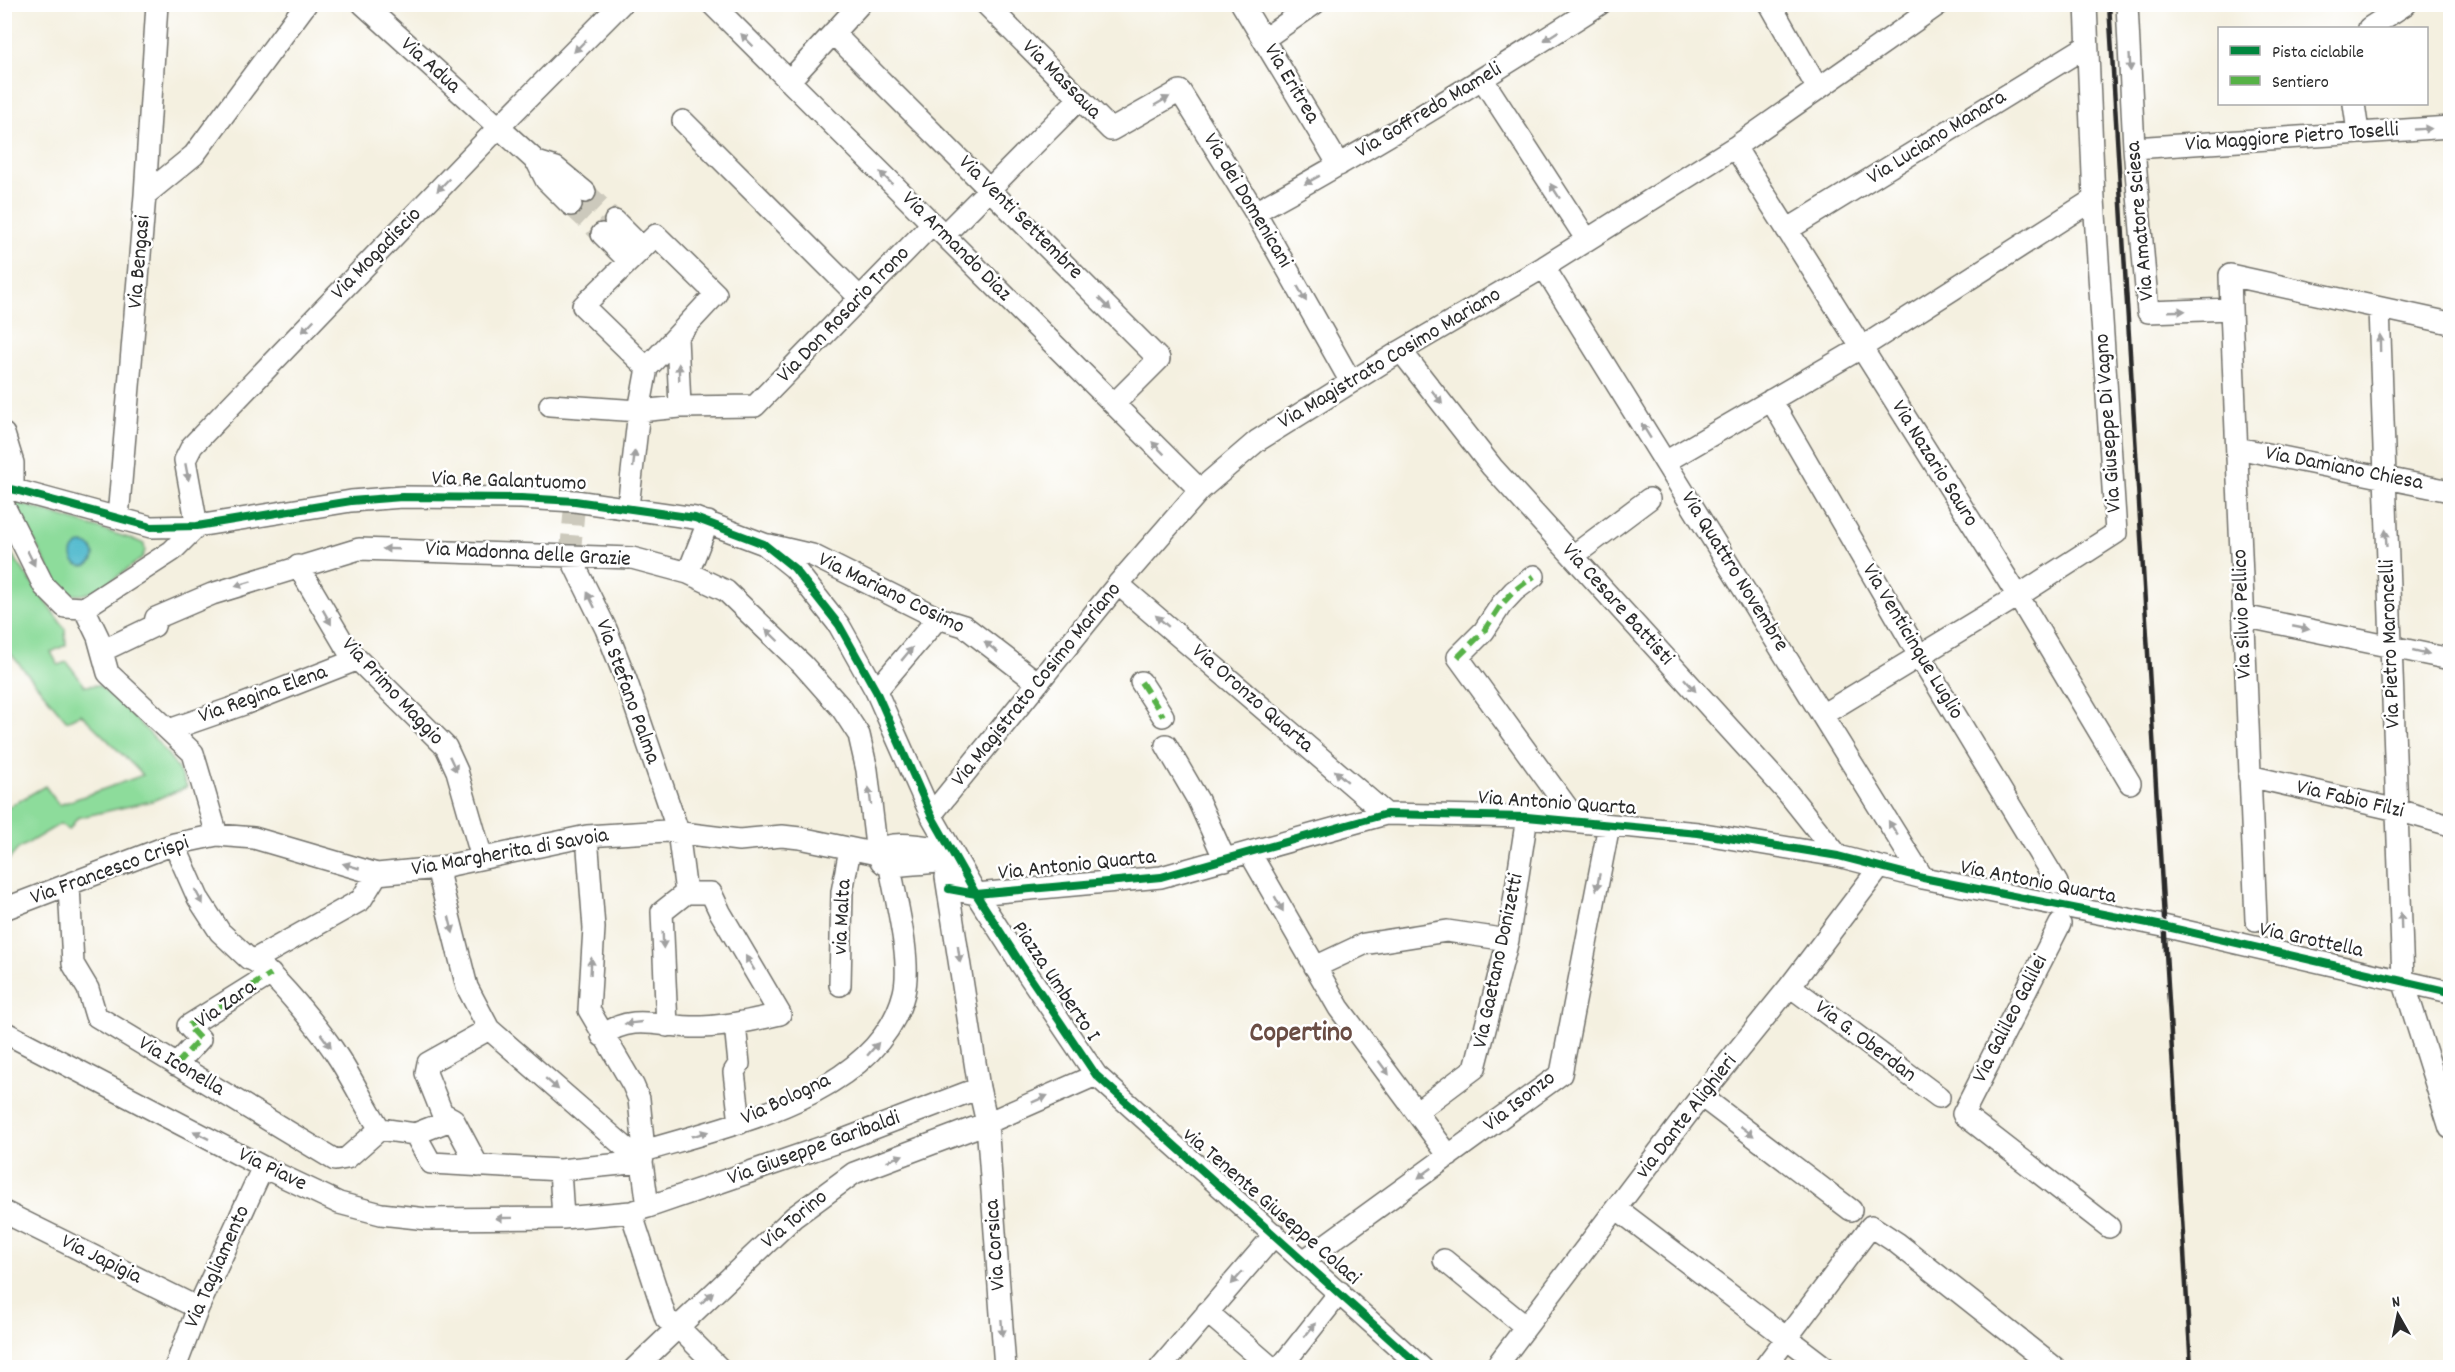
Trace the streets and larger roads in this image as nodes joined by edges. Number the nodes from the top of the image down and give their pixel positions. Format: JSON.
{"nodes":[{"id":1,"x":156,"y":4,"type":"edge"},
{"id":2,"x":306,"y":4,"type":"edge"},
{"id":3,"x":363,"y":4,"type":"edge"},
{"id":4,"x":621,"y":4,"type":"edge"},
{"id":5,"x":712,"y":4,"type":"edge"},
{"id":6,"x":860,"y":4,"type":"edge"},
{"id":7,"x":1242,"y":4,"type":"edge"},
{"id":8,"x":1314,"y":4,"type":"edge"},
{"id":9,"x":1600,"y":4,"type":"edge"},
{"id":10,"x":1770,"y":4,"type":"edge"},
{"id":11,"x":1939,"y":4,"type":"edge"},
{"id":12,"x":2086,"y":4,"type":"edge"},
{"id":13,"x":2127,"y":4,"type":"edge"},
{"id":14,"x":2406,"y":4,"type":"edge"},
{"id":15,"x":998,"y":8,"type":"edge"},
{"id":16,"x":2370,"y":27,"type":"edge"},
{"id":17,"x":833,"y":33,"type":"junction"},
{"id":18,"x":1264,"y":39,"type":"junction"},
{"id":19,"x":2087,"y":46,"type":"junction"},
{"id":20,"x":1484,"y":80,"type":"junction"},
{"id":21,"x":789,"y":81,"type":"junction"},
{"id":22,"x":1818,"y":89,"type":"junction"},
{"id":23,"x":1080,"y":98,"type":"junction"},
{"id":24,"x":2354,"y":105,"type":"edge"},
{"id":25,"x":683,"y":121,"type":"dead end"},
{"id":26,"x":2451,"y":127,"type":"edge"},
{"id":27,"x":498,"y":128,"type":"junction"},
{"id":28,"x":1111,"y":130,"type":"joint"},
{"id":29,"x":2358,"y":132,"type":"junction"},
{"id":30,"x":1735,"y":147,"type":"junction"},
{"id":31,"x":2134,"y":148,"type":"junction"},
{"id":32,"x":1339,"y":165,"type":"junction"},
{"id":33,"x":990,"y":188,"type":"junction"},
{"id":34,"x":145,"y":195,"type":"junction"},
{"id":35,"x":578,"y":199,"type":"tunnel mouth"},
{"id":36,"x":2094,"y":199,"type":"junction"},
{"id":37,"x":1255,"y":212,"type":"junction"},
{"id":38,"x":608,"y":227,"type":"tunnel mouth"},
{"id":39,"x":938,"y":230,"type":"junction"},
{"id":40,"x":1787,"y":230,"type":"junction"},
{"id":41,"x":1587,"y":240,"type":"junction"},
{"id":42,"x":635,"y":255,"type":"junction"},
{"id":43,"x":1544,"y":267,"type":"junction"},
{"id":44,"x":860,"y":298,"type":"junction"},
{"id":45,"x":2379,"y":308,"type":"junction"},
{"id":46,"x":2231,"y":309,"type":"junction"},
{"id":47,"x":2451,"y":323,"type":"edge"},
{"id":48,"x":677,"y":337,"type":"junction"},
{"id":49,"x":1861,"y":348,"type":"junction"},
{"id":50,"x":1401,"y":351,"type":"junction"},
{"id":51,"x":647,"y":368,"type":"junction"},
{"id":52,"x":1351,"y":382,"type":"junction"},
{"id":53,"x":1770,"y":400,"type":"junction"},
{"id":54,"x":1113,"y":404,"type":"junction"},
{"id":55,"x":550,"y":405,"type":"dead end"},
{"id":56,"x":680,"y":407,"type":"junction"},
{"id":57,"x":639,"y":411,"type":"junction"},
{"id":58,"x":4,"y":434,"type":"edge"},
{"id":59,"x":2237,"y":448,"type":"junction"},
{"id":60,"x":1665,"y":462,"type":"junction"},
{"id":61,"x":2384,"y":476,"type":"junction"},
{"id":62,"x":1200,"y":490,"type":"junction"},
{"id":63,"x":2451,"y":491,"type":"edge"},
{"id":64,"x":7,"y":494,"type":"edge"},
{"id":65,"x":1649,"y":499,"type":"dead end"},
{"id":66,"x":628,"y":507,"type":"junction"},
{"id":67,"x":118,"y":518,"type":"junction"},
{"id":68,"x":708,"y":522,"type":"junction"},
{"id":69,"x":197,"y":526,"type":"junction"},
{"id":70,"x":162,"y":527,"type":"junction"},
{"id":71,"x":764,"y":544,"type":"junction"},
{"id":72,"x":172,"y":551,"type":"junction"},
{"id":73,"x":570,"y":556,"type":"junction"},
{"id":74,"x":1573,"y":556,"type":"junction"},
{"id":75,"x":298,"y":566,"type":"junction"},
{"id":76,"x":688,"y":573,"type":"junction"},
{"id":77,"x":850,"y":574,"type":"junction"},
{"id":78,"x":1534,"y":576,"type":"dead end"},
{"id":79,"x":1118,"y":584,"type":"junction"},
{"id":80,"x":2018,"y":596,"type":"junction"},
{"id":81,"x":820,"y":599,"type":"junction"},
{"id":82,"x":84,"y":608,"type":"junction"},
{"id":83,"x":2243,"y":616,"type":"junction"},
{"id":84,"x":938,"y":618,"type":"junction"},
{"id":85,"x":2391,"y":646,"type":"junction"},
{"id":86,"x":102,"y":651,"type":"junction"},
{"id":87,"x":1919,"y":656,"type":"junction"},
{"id":88,"x":2451,"y":659,"type":"edge"},
{"id":89,"x":356,"y":660,"type":"junction"},
{"id":90,"x":1141,"y":682,"type":"dead end"},
{"id":91,"x":1038,"y":683,"type":"junction"},
{"id":92,"x":876,"y":691,"type":"junction"},
{"id":93,"x":1822,"y":715,"type":"junction"},
{"id":94,"x":1163,"y":717,"type":"dead end"},
{"id":95,"x":170,"y":730,"type":"junction"},
{"id":96,"x":1166,"y":745,"type":"dead end"},
{"id":97,"x":2249,"y":776,"type":"junction"},
{"id":98,"x":2130,"y":783,"type":"dead end"},
{"id":99,"x":2397,"y":810,"type":"junction"},
{"id":100,"x":1386,"y":814,"type":"junction"},
{"id":101,"x":931,"y":815,"type":"junction"},
{"id":102,"x":1527,"y":817,"type":"junction"},
{"id":103,"x":1577,"y":821,"type":"junction"},
{"id":104,"x":1609,"y":825,"type":"junction"},
{"id":105,"x":2451,"y":825,"type":"edge"},
{"id":106,"x":678,"y":831,"type":"junction"},
{"id":107,"x":217,"y":836,"type":"junction"},
{"id":108,"x":587,"y":836,"type":"junction"},
{"id":109,"x":174,"y":844,"type":"junction"},
{"id":110,"x":850,"y":849,"type":"junction"},
{"id":111,"x":1250,"y":853,"type":"junction"},
{"id":112,"x":945,"y":855,"type":"junction"},
{"id":113,"x":1838,"y":856,"type":"junction"},
{"id":114,"x":482,"y":858,"type":"junction"},
{"id":115,"x":1225,"y":860,"type":"junction"},
{"id":116,"x":884,"y":861,"type":"junction"},
{"id":117,"x":1880,"y":867,"type":"junction"},
{"id":118,"x":437,"y":868,"type":"junction"},
{"id":119,"x":377,"y":874,"type":"junction"},
{"id":120,"x":1923,"y":878,"type":"junction"},
{"id":121,"x":2057,"y":883,"type":"dead end"},
{"id":122,"x":69,"y":885,"type":"junction"},
{"id":123,"x":949,"y":888,"type":"junction"},
{"id":124,"x":686,"y":893,"type":"junction"},
{"id":125,"x":980,"y":900,"type":"junction"},
{"id":126,"x":4,"y":909,"type":"edge"},
{"id":127,"x":953,"y":912,"type":"junction"},
{"id":128,"x":2256,"y":920,"type":"dead end"},
{"id":129,"x":2060,"y":924,"type":"dead end"},
{"id":130,"x":2163,"y":926,"type":"joint"},
{"id":131,"x":1508,"y":940,"type":"junction"},
{"id":132,"x":254,"y":960,"type":"junction"},
{"id":133,"x":1315,"y":967,"type":"junction"},
{"id":134,"x":271,"y":974,"type":"junction"},
{"id":135,"x":2403,"y":980,"type":"junction"},
{"id":136,"x":840,"y":985,"type":"dead end"},
{"id":137,"x":1790,"y":986,"type":"junction"},
{"id":138,"x":2451,"y":992,"type":"edge"},
{"id":139,"x":735,"y":1024,"type":"junction"},
{"id":140,"x":667,"y":1026,"type":"junction"},
{"id":141,"x":489,"y":1029,"type":"junction"},
{"id":142,"x":598,"y":1029,"type":"junction"},
{"id":143,"x":4,"y":1032,"type":"edge"},
{"id":144,"x":176,"y":1065,"type":"junction"},
{"id":145,"x":1096,"y":1074,"type":"junction"},
{"id":146,"x":979,"y":1088,"type":"junction"},
{"id":147,"x":1701,"y":1096,"type":"junction"},
{"id":148,"x":1939,"y":1097,"type":"dead end"},
{"id":149,"x":1416,"y":1112,"type":"junction"},
{"id":150,"x":453,"y":1119,"type":"junction"},
{"id":151,"x":740,"y":1123,"type":"junction"},
{"id":152,"x":987,"y":1123,"type":"junction"},
{"id":153,"x":2451,"y":1128,"type":"edge"},
{"id":154,"x":380,"y":1129,"type":"junction"},
{"id":155,"x":415,"y":1134,"type":"junction"},
{"id":156,"x":843,"y":1140,"type":"junction"},
{"id":157,"x":643,"y":1156,"type":"junction"},
{"id":158,"x":1449,"y":1156,"type":"junction"},
{"id":159,"x":478,"y":1166,"type":"junction"},
{"id":160,"x":263,"y":1167,"type":"junction"},
{"id":161,"x":560,"y":1170,"type":"junction"},
{"id":162,"x":854,"y":1173,"type":"junction"},
{"id":163,"x":1616,"y":1208,"type":"junction"},
{"id":164,"x":639,"y":1209,"type":"junction"},
{"id":165,"x":1851,"y":1210,"type":"dead end"},
{"id":166,"x":4,"y":1212,"type":"edge"},
{"id":167,"x":563,"y":1218,"type":"junction"},
{"id":168,"x":2109,"y":1227,"type":"dead end"},
{"id":169,"x":1275,"y":1234,"type":"junction"},
{"id":170,"x":1305,"y":1260,"type":"junction"},
{"id":171,"x":1444,"y":1260,"type":"dead end"},
{"id":172,"x":1340,"y":1292,"type":"junction"},
{"id":173,"x":198,"y":1308,"type":"junction"},
{"id":174,"x":1207,"y":1312,"type":"junction"},
{"id":175,"x":677,"y":1326,"type":"junction"},
{"id":176,"x":1526,"y":1327,"type":"junction"},
{"id":177,"x":1786,"y":1338,"type":"junction"},
{"id":178,"x":175,"y":1368,"type":"edge"},
{"id":179,"x":635,"y":1368,"type":"edge"},
{"id":180,"x":719,"y":1368,"type":"edge"},
{"id":181,"x":1005,"y":1368,"type":"edge"},
{"id":182,"x":1160,"y":1368,"type":"edge"},
{"id":183,"x":1272,"y":1368,"type":"edge"},
{"id":184,"x":1280,"y":1368,"type":"edge"},
{"id":185,"x":1422,"y":1368,"type":"edge"},
{"id":186,"x":1495,"y":1368,"type":"edge"},
{"id":187,"x":1764,"y":1368,"type":"edge"},
{"id":188,"x":1826,"y":1368,"type":"edge"},
{"id":189,"x":2055,"y":1368,"type":"edge"}],
"edges":[{"from":1,"to":34,"type":"street","name":"Via Bengasi"},
{"from":2,"to":34,"type":"street"},
{"from":3,"to":27,"type":"street","name":"Via Adua"},
{"from":4,"to":27,"type":"street","name":"Via Mogadiscio","one_way":true},
{"from":21,"to":5,"type":"street","name":"Via Armando Diaz","one_way":true},
{"from":6,"to":17,"type":"street"},
{"from":7,"to":18,"type":"street","name":"Via Eritrea"},
{"from":8,"to":18,"type":"street"},
{"from":9,"to":20,"type":"street","name":"Via Goffredo Mameli","one_way":true},
{"from":10,"to":22,"type":"street"},
{"from":11,"to":22,"type":"street","name":"Via Magistrato Cosimo Mariano"},
{"from":12,"to":19,"type":"street","name":"Via Giuseppe Di Vagno"},
{"from":13,"to":31,"type":"street","name":"Via Amatore Sciesa","one_way":true},
{"from":14,"to":16,"type":"street"},
{"from":15,"to":23,"type":"street","name":"Via Massaua"},
{"from":17,"to":21,"type":"street"},
{"from":17,"to":33,"type":"street","name":"Via Venti Settembre"},
{"from":18,"to":32,"type":"street","name":"Via Eritrea"},
{"from":19,"to":36,"type":"street","name":"Via Giuseppe Di Vagno"},
{"from":19,"to":40,"type":"street","name":"Via Luciano Manara"},
{"from":20,"to":32,"type":"street","name":"Via Goffredo Mameli"},
{"from":41,"to":20,"type":"street","one_way":true},
{"from":39,"to":21,"type":"street","name":"Via Armando Diaz","one_way":true},
{"from":22,"to":30,"type":"street","name":"Via Magistrato Cosimo Mariano"},
{"from":23,"to":28,"type":"street","name":"Via Massaua"},
{"from":23,"to":33,"type":"street","name":"Via Don Rosario Trono"},
{"from":24,"to":29,"type":"street"},
{"from":25,"to":44,"type":"street"},
{"from":29,"to":26,"type":"street","name":"Via Maggiore Pietro Toselli","one_way":true},
{"from":27,"to":35,"type":"street","name":"Via Adua"},
{"from":27,"to":69,"type":"street","name":"Via Mogadiscio","one_way":true},
{"from":28,"to":37,"type":"street","name":"Via dei Domenicani","one_way":true},
{"from":29,"to":31,"type":"street","name":"Via Maggiore Pietro Toselli"},
{"from":30,"to":40,"type":"street","name":"Via Nazario Sauro"},
{"from":30,"to":41,"type":"street","name":"Via Magistrato Cosimo Mariano"},
{"from":31,"to":46,"type":"street","name":"Via Amatore Sciesa","one_way":true},
{"from":32,"to":37,"type":"street","name":"Via Goffredo Mameli","one_way":true},
{"from":33,"to":39,"type":"street","name":"Via Don Rosario Trono"},
{"from":33,"to":54,"type":"street","name":"Via Venti Settembre","one_way":true},
{"from":34,"to":67,"type":"street","name":"Via Bengasi"},
{"from":36,"to":49,"type":"street"},
{"from":36,"to":80,"type":"street","name":"Via Giuseppe Di Vagno"},
{"from":37,"to":52,"type":"street","name":"Via dei Domenicani","one_way":true},
{"from":38,"to":42,"type":"street"},
{"from":39,"to":44,"type":"street","name":"Via Don Rosario Trono"},
{"from":39,"to":54,"type":"street","name":"Via Armando Diaz"},
{"from":40,"to":49,"type":"street","name":"Via Nazario Sauro"},
{"from":41,"to":43,"type":"street","name":"Via Magistrato Cosimo Mariano"},
{"from":42,"to":48,"type":"street"},
{"from":42,"to":51,"type":"street"},
{"from":43,"to":50,"type":"street","name":"Via Magistrato Cosimo Mariano"},
{"from":60,"to":43,"type":"street","name":"Via Quattro Novembre","one_way":true},
{"from":44,"to":56,"type":"street","name":"Via Don Rosario Trono"},
{"from":45,"to":46,"type":"street"},
{"from":45,"to":47,"type":"street"},
{"from":61,"to":45,"type":"street","name":"Via Pietro Maroncelli","one_way":true},
{"from":46,"to":59,"type":"street","name":"Via Silvio Pellico"},
{"from":48,"to":51,"type":"street"},
{"from":56,"to":48,"type":"street","one_way":true},
{"from":49,"to":53,"type":"street"},
{"from":49,"to":80,"type":"street","name":"Via Nazario Sauro"},
{"from":50,"to":52,"type":"street","name":"Via Magistrato Cosimo Mariano"},
{"from":50,"to":74,"type":"street","name":"Via Cesare Battisti","one_way":true},
{"from":51,"to":57,"type":"street"},
{"from":52,"to":62,"type":"street","name":"Via Magistrato Cosimo Mariano"},
{"from":53,"to":60,"type":"street"},
{"from":53,"to":87,"type":"street","name":"Via Venticinque Luglio"},
{"from":62,"to":54,"type":"street","name":"Via Armando Diaz","one_way":true},
{"from":55,"to":57,"type":"street"},
{"from":56,"to":57,"type":"street"},
{"from":66,"to":57,"type":"street","one_way":true},
{"from":58,"to":64,"type":"street"},
{"from":59,"to":61,"type":"street","name":"Via Damiano Chiesa"},
{"from":59,"to":83,"type":"street","name":"Via Silvio Pellico"},
{"from":60,"to":93,"type":"street","name":"Via Quattro Novembre"},
{"from":61,"to":63,"type":"street","name":"Via Damiano Chiesa"},
{"from":85,"to":61,"type":"street","name":"Via Pietro Maroncelli","one_way":true},
{"from":62,"to":79,"type":"street","name":"Via Magistrato Cosimo Mariano"},
{"from":64,"to":67,"type":"street","name":"Via Re Galantuomo"},
{"from":64,"to":82,"type":"street","one_way":true},
{"from":65,"to":74,"type":"street"},
{"from":66,"to":68,"type":"street","name":"Via Re Galantuomo"},
{"from":66,"to":69,"type":"street","name":"Via Re Galantuomo"},
{"from":67,"to":70,"type":"street","name":"Via Re Galantuomo"},
{"from":68,"to":71,"type":"street","name":"Via Re Galantuomo"},
{"from":68,"to":76,"type":"street"},
{"from":69,"to":70,"type":"street","name":"Via Re Galantuomo"},
{"from":69,"to":72,"type":"street"},
{"from":70,"to":72,"type":"street"},
{"from":71,"to":77,"type":"street","name":"Via Mariano Cosimo"},
{"from":71,"to":81,"type":"street","name":"Via Re Galantuomo"},
{"from":72,"to":82,"type":"street"},
{"from":73,"to":75,"type":"street","name":"Via Madonna delle Grazie","one_way":true},
{"from":73,"to":76,"type":"street","name":"Via Madonna delle Grazie"},
{"from":106,"to":73,"type":"street","name":"Via Stefano Palma","one_way":true},
{"from":74,"to":113,"type":"street","name":"Via Cesare Battisti","one_way":true},
{"from":75,"to":86,"type":"street","name":"Via Madonna delle Grazie","one_way":true},
{"from":75,"to":89,"type":"street","name":"Via Primo Maggio","one_way":true},
{"from":116,"to":76,"type":"street","name":"Via Madonna delle Grazie","one_way":true},
{"from":77,"to":81,"type":"street"},
{"from":77,"to":84,"type":"street","name":"Via Mariano Cosimo"},
{"from":78,"to":103,"type":"street"},
{"from":79,"to":91,"type":"street","name":"Via Magistrato Cosimo Mariano"},
{"from":100,"to":79,"type":"street","name":"Via Oronzo Quarta","one_way":true},
{"from":80,"to":87,"type":"street","name":"Via Giuseppe Di Vagno"},
{"from":80,"to":98,"type":"street","name":"Via Nazario Sauro"},
{"from":81,"to":92,"type":"street","name":"Via Re Galantuomo"},
{"from":82,"to":86,"type":"street"},
{"from":83,"to":85,"type":"street","one_way":true},
{"from":83,"to":97,"type":"street","name":"Via Silvio Pellico"},
{"from":91,"to":84,"type":"street","name":"Via Mariano Cosimo","one_way":true},
{"from":92,"to":84,"type":"street","one_way":true},
{"from":85,"to":88,"type":"street","one_way":true},
{"from":85,"to":99,"type":"street","name":"Via Pietro Maroncelli"},
{"from":86,"to":95,"type":"street"},
{"from":87,"to":93,"type":"street","name":"Via Giuseppe Di Vagno"},
{"from":87,"to":121,"type":"street","name":"Via Venticinque Luglio"},
{"from":89,"to":95,"type":"street","name":"Via Regina Elena"},
{"from":89,"to":114,"type":"street","name":"Via Primo Maggio","one_way":true},
{"from":90,"to":94,"type":"street"},
{"from":91,"to":101,"type":"street","name":"Via Magistrato Cosimo Mariano"},
{"from":92,"to":101,"type":"street","name":"Via Re Galantuomo"},
{"from":120,"to":93,"type":"street","name":"Via Quattro Novembre","one_way":true},
{"from":95,"to":107,"type":"street"},
{"from":96,"to":115,"type":"street"},
{"from":97,"to":99,"type":"street","name":"Via Fabio Filzi"},
{"from":97,"to":128,"type":"street","name":"Via Silvio Pellico"},
{"from":99,"to":105,"type":"street","name":"Via Fabio Filzi"},
{"from":135,"to":99,"type":"street","name":"Via Pietro Maroncelli","one_way":true},
{"from":100,"to":102,"type":"street","name":"Via Antonio Quarta"},
{"from":100,"to":111,"type":"street","name":"Via Antonio Quarta"},
{"from":101,"to":112,"type":"street","name":"Piazza Umberto I"},
{"from":102,"to":103,"type":"street","name":"Via Antonio Quarta"},
{"from":102,"to":131,"type":"street","name":"Via Gaetano Donizetti"},
{"from":103,"to":104,"type":"street","name":"Via Antonio Quarta"},
{"from":104,"to":113,"type":"street","name":"Via Antonio Quarta"},
{"from":104,"to":158,"type":"street","name":"Via Isonzo","one_way":true},
{"from":106,"to":108,"type":"street","name":"Via Margherita di Savoia"},
{"from":106,"to":110,"type":"street","name":"Via Margherita di Savoia"},
{"from":106,"to":124,"type":"street","name":"Via Stefano Palma"},
{"from":107,"to":109,"type":"street","name":"Via Francesco Crispi"},
{"from":119,"to":107,"type":"street","name":"Via Margherita di Savoia","one_way":true},
{"from":108,"to":114,"type":"street","name":"Via Margherita di Savoia"},
{"from":142,"to":108,"type":"street","one_way":true},
{"from":109,"to":122,"type":"street","name":"Via Francesco Crispi"},
{"from":109,"to":132,"type":"street","one_way":true},
{"from":110,"to":116,"type":"street","name":"Via Margherita di Savoia"},
{"from":110,"to":136,"type":"street","name":"via Malta"},
{"from":111,"to":115,"type":"street","name":"Via Antonio Quarta"},
{"from":111,"to":133,"type":"street","one_way":true},
{"from":112,"to":116,"type":"street","name":"Via Margherita di Savoia"},
{"from":112,"to":123,"type":"street","name":"Piazza Umberto I"},
{"from":112,"to":125,"type":"street","name":"Piazza Umberto I"},
{"from":113,"to":117,"type":"street","name":"Via Antonio Quarta"},
{"from":114,"to":118,"type":"street","name":"Via Margherita di Savoia"},
{"from":115,"to":125,"type":"street","name":"Via Antonio Quarta"},
{"from":151,"to":116,"type":"street","name":"Via Bologna","one_way":true},
{"from":117,"to":120,"type":"street","name":"Via Antonio Quarta"},
{"from":117,"to":137,"type":"street","name":"via Dante Alighieri"},
{"from":118,"to":119,"type":"street","name":"Via Margherita di Savoia"},
{"from":118,"to":141,"type":"street","one_way":true},
{"from":119,"to":132,"type":"street"},
{"from":120,"to":130,"type":"street","name":"Via Antonio Quarta"},
{"from":122,"to":126,"type":"street","name":"Via Francesco Crispi"},
{"from":122,"to":144,"type":"street","name":"Via Iconella"},
{"from":123,"to":125,"type":"street","name":"Via Antonio Quarta"},
{"from":123,"to":127,"type":"street","name":"Piazza Umberto I"},
{"from":139,"to":124,"type":"street","one_way":true},
{"from":124,"to":140,"type":"street","one_way":true},
{"from":125,"to":127,"type":"street"},
{"from":125,"to":145,"type":"street","name":"Piazza Umberto I"},
{"from":127,"to":146,"type":"street","name":"Piazza Umberto I","one_way":true},
{"from":129,"to":168,"type":"street","name":"Via Galileo Galilei"},
{"from":130,"to":135,"type":"street","name":"Via Grottella"},
{"from":131,"to":133,"type":"street"},
{"from":131,"to":149,"type":"street","name":"Via Gaetano Donizetti"},
{"from":132,"to":134,"type":"street"},
{"from":133,"to":149,"type":"street","one_way":true},
{"from":134,"to":144,"type":"street","name":"Via Zara"},
{"from":134,"to":154,"type":"street","one_way":true},
{"from":135,"to":138,"type":"street","name":"Via Grottella"},
{"from":135,"to":153,"type":"street","name":"Via Pietro Maroncelli"},
{"from":137,"to":147,"type":"street","name":"via Dante Alighieri"},
{"from":137,"to":148,"type":"street","name":"Via G. Oberdan"},
{"from":139,"to":140,"type":"street"},
{"from":139,"to":151,"type":"street"},
{"from":140,"to":142,"type":"street","one_way":true},
{"from":141,"to":150,"type":"street"},
{"from":141,"to":157,"type":"street","one_way":true},
{"from":142,"to":157,"type":"street"},
{"from":160,"to":143,"type":"street","name":"Via Piave","one_way":true},
{"from":144,"to":154,"type":"street","name":"Via Iconella"},
{"from":152,"to":145,"type":"street","name":"Piazza Umberto I","one_way":true},
{"from":145,"to":169,"type":"street","name":"via Tenente Giuseppe Colaci"},
{"from":146,"to":152,"type":"street","name":"Piazza Umberto I"},
{"from":146,"to":156,"type":"street","name":"Via Giuseppe Garibaldi"},
{"from":147,"to":163,"type":"street","name":"via Dante Alighieri"},
{"from":147,"to":165,"type":"street","one_way":true},
{"from":149,"to":158,"type":"street"},
{"from":150,"to":155,"type":"street"},
{"from":150,"to":159,"type":"street"},
{"from":157,"to":151,"type":"street","name":"Via Bologna","one_way":true},
{"from":162,"to":152,"type":"street","name":"Via Torino","one_way":true},
{"from":152,"to":181,"type":"street","name":"Via Corsica","one_way":true},
{"from":154,"to":155,"type":"street"},
{"from":155,"to":159,"type":"street","name":"Via Bologna"},
{"from":156,"to":162,"type":"street"},
{"from":156,"to":164,"type":"street","name":"Via Giuseppe Garibaldi"},
{"from":157,"to":161,"type":"street","name":"Via Bologna"},
{"from":157,"to":164,"type":"street"},
{"from":158,"to":170,"type":"street","name":"Via Isonzo","one_way":true},
{"from":159,"to":161,"type":"street","name":"Via Bologna"},
{"from":167,"to":160,"type":"street","name":"Via Piave","one_way":true},
{"from":160,"to":173,"type":"street","name":"Via Tagliamento"},
{"from":161,"to":167,"type":"street"},
{"from":175,"to":162,"type":"street","name":"Via Torino","one_way":true},
{"from":163,"to":176,"type":"street","name":"via Dante Alighieri"},
{"from":163,"to":177,"type":"street"},
{"from":164,"to":167,"type":"street","name":"Via Giuseppe Garibaldi"},
{"from":164,"to":175,"type":"street"},
{"from":166,"to":173,"type":"street","name":"Via Japigia"},
{"from":169,"to":170,"type":"street","name":"via Tenente Giuseppe Colaci"},
{"from":169,"to":174,"type":"street","one_way":true},
{"from":170,"to":172,"type":"street","name":"via Tenente Giuseppe Colaci"},
{"from":171,"to":176,"type":"street"},
{"from":184,"to":172,"type":"street","one_way":true},
{"from":172,"to":185,"type":"street","name":"via Tenente Giuseppe Colaci"},
{"from":173,"to":178,"type":"street","name":"Via Tagliamento"},
{"from":174,"to":182,"type":"street"},
{"from":174,"to":183,"type":"street"},
{"from":175,"to":179,"type":"street","name":"Via Torino"},
{"from":175,"to":180,"type":"street"},
{"from":176,"to":186,"type":"street","name":"via Dante Alighieri"},
{"from":177,"to":187,"type":"street"},
{"from":177,"to":188,"type":"street"},
{"from":177,"to":189,"type":"street"}]}
